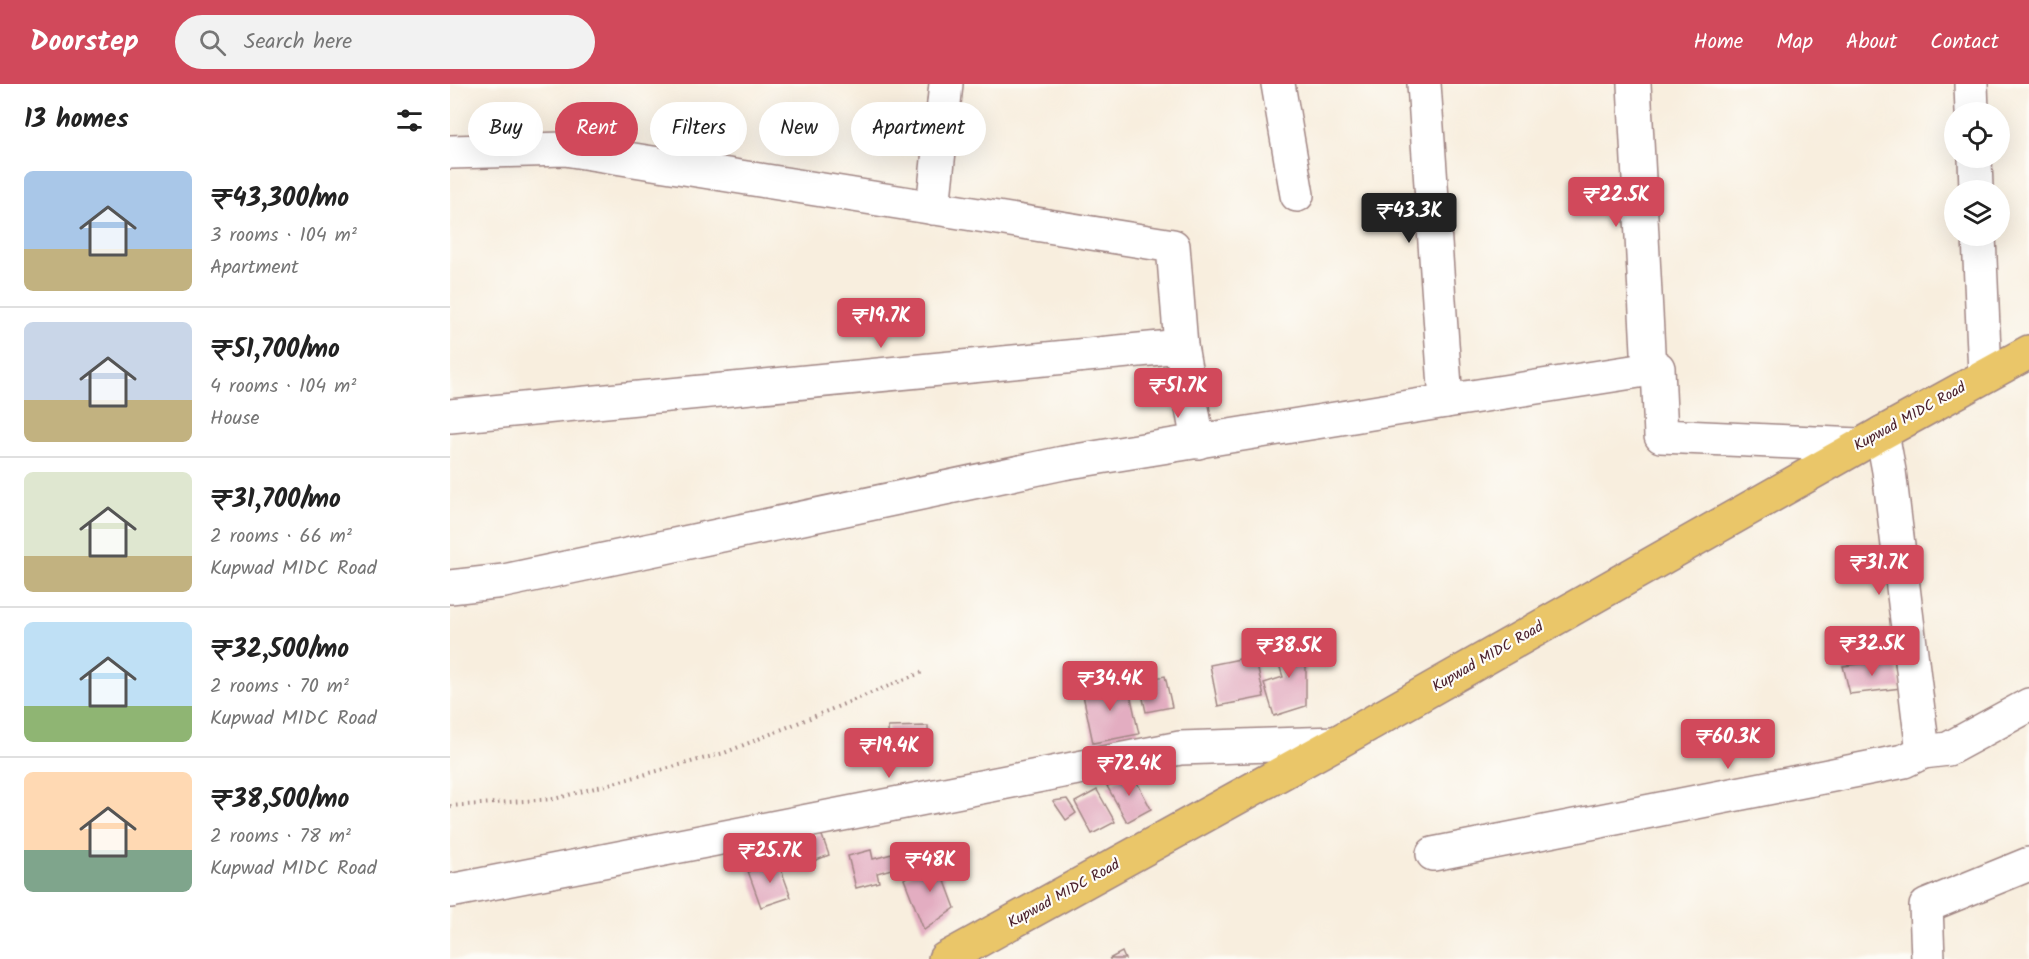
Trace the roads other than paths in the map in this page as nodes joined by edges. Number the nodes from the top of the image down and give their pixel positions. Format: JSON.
{"nodes":[{"id":1,"x":946,"y":84,"type":"edge"},
{"id":2,"x":1278,"y":84,"type":"edge"},
{"id":3,"x":1424,"y":84,"type":"edge"},
{"id":4,"x":1634,"y":84,"type":"edge"},
{"id":5,"x":1971,"y":84,"type":"edge"},
{"id":6,"x":1972,"y":102,"type":"edge"},
{"id":7,"x":450,"y":152,"type":"edge"},
{"id":8,"x":1297,"y":195,"type":"dead end"},
{"id":9,"x":933,"y":208,"type":"junction"},
{"id":10,"x":1979,"y":246,"type":"edge"},
{"id":11,"x":1181,"y":346,"type":"junction"},
{"id":12,"x":2029,"y":352,"type":"edge"},
{"id":13,"x":1649,"y":370,"type":"junction"},
{"id":14,"x":1985,"y":374,"type":"junction"},
{"id":15,"x":1446,"y":401,"type":"junction"},
{"id":16,"x":450,"y":416,"type":"edge"},
{"id":17,"x":1871,"y":439,"type":"junction"},
{"id":18,"x":1198,"y":442,"type":"junction"},
{"id":19,"x":450,"y":587,"type":"edge"},
{"id":20,"x":2029,"y":705,"type":"edge"},
{"id":21,"x":1336,"y":743,"type":"junction"},
{"id":22,"x":1923,"y":752,"type":"junction"},
{"id":23,"x":1433,"y":854,"type":"dead end"},
{"id":24,"x":2029,"y":864,"type":"edge"},
{"id":25,"x":450,"y":891,"type":"edge"},
{"id":26,"x":945,"y":959,"type":"edge"},
{"id":27,"x":1928,"y":959,"type":"edge"}],
"edges":[{"from":1,"to":9,"type":"street"},
{"from":2,"to":8,"type":"street"},
{"from":3,"to":15,"type":"street"},
{"from":4,"to":13,"type":"street"},
{"from":5,"to":6,"type":"street"},
{"from":7,"to":9,"type":"street"},
{"from":9,"to":11,"type":"street"},
{"from":10,"to":14,"type":"street"},
{"from":11,"to":16,"type":"street"},
{"from":11,"to":18,"type":"street"},
{"from":12,"to":14,"type":"main road","name":"Kupwad MIDC Road"},
{"from":13,"to":15,"type":"street"},
{"from":13,"to":17,"type":"street"},
{"from":14,"to":17,"type":"main road","name":"Kupwad MIDC Road"},
{"from":15,"to":18,"type":"street"},
{"from":17,"to":21,"type":"main road","name":"Kupwad MIDC Road"},
{"from":17,"to":22,"type":"street"},
{"from":18,"to":19,"type":"street"},
{"from":20,"to":22,"type":"street"},
{"from":21,"to":25,"type":"street"},
{"from":21,"to":26,"type":"main road","name":"Kupwad MIDC Road"},
{"from":22,"to":23,"type":"street"},
{"from":24,"to":27,"type":"street"}]}
